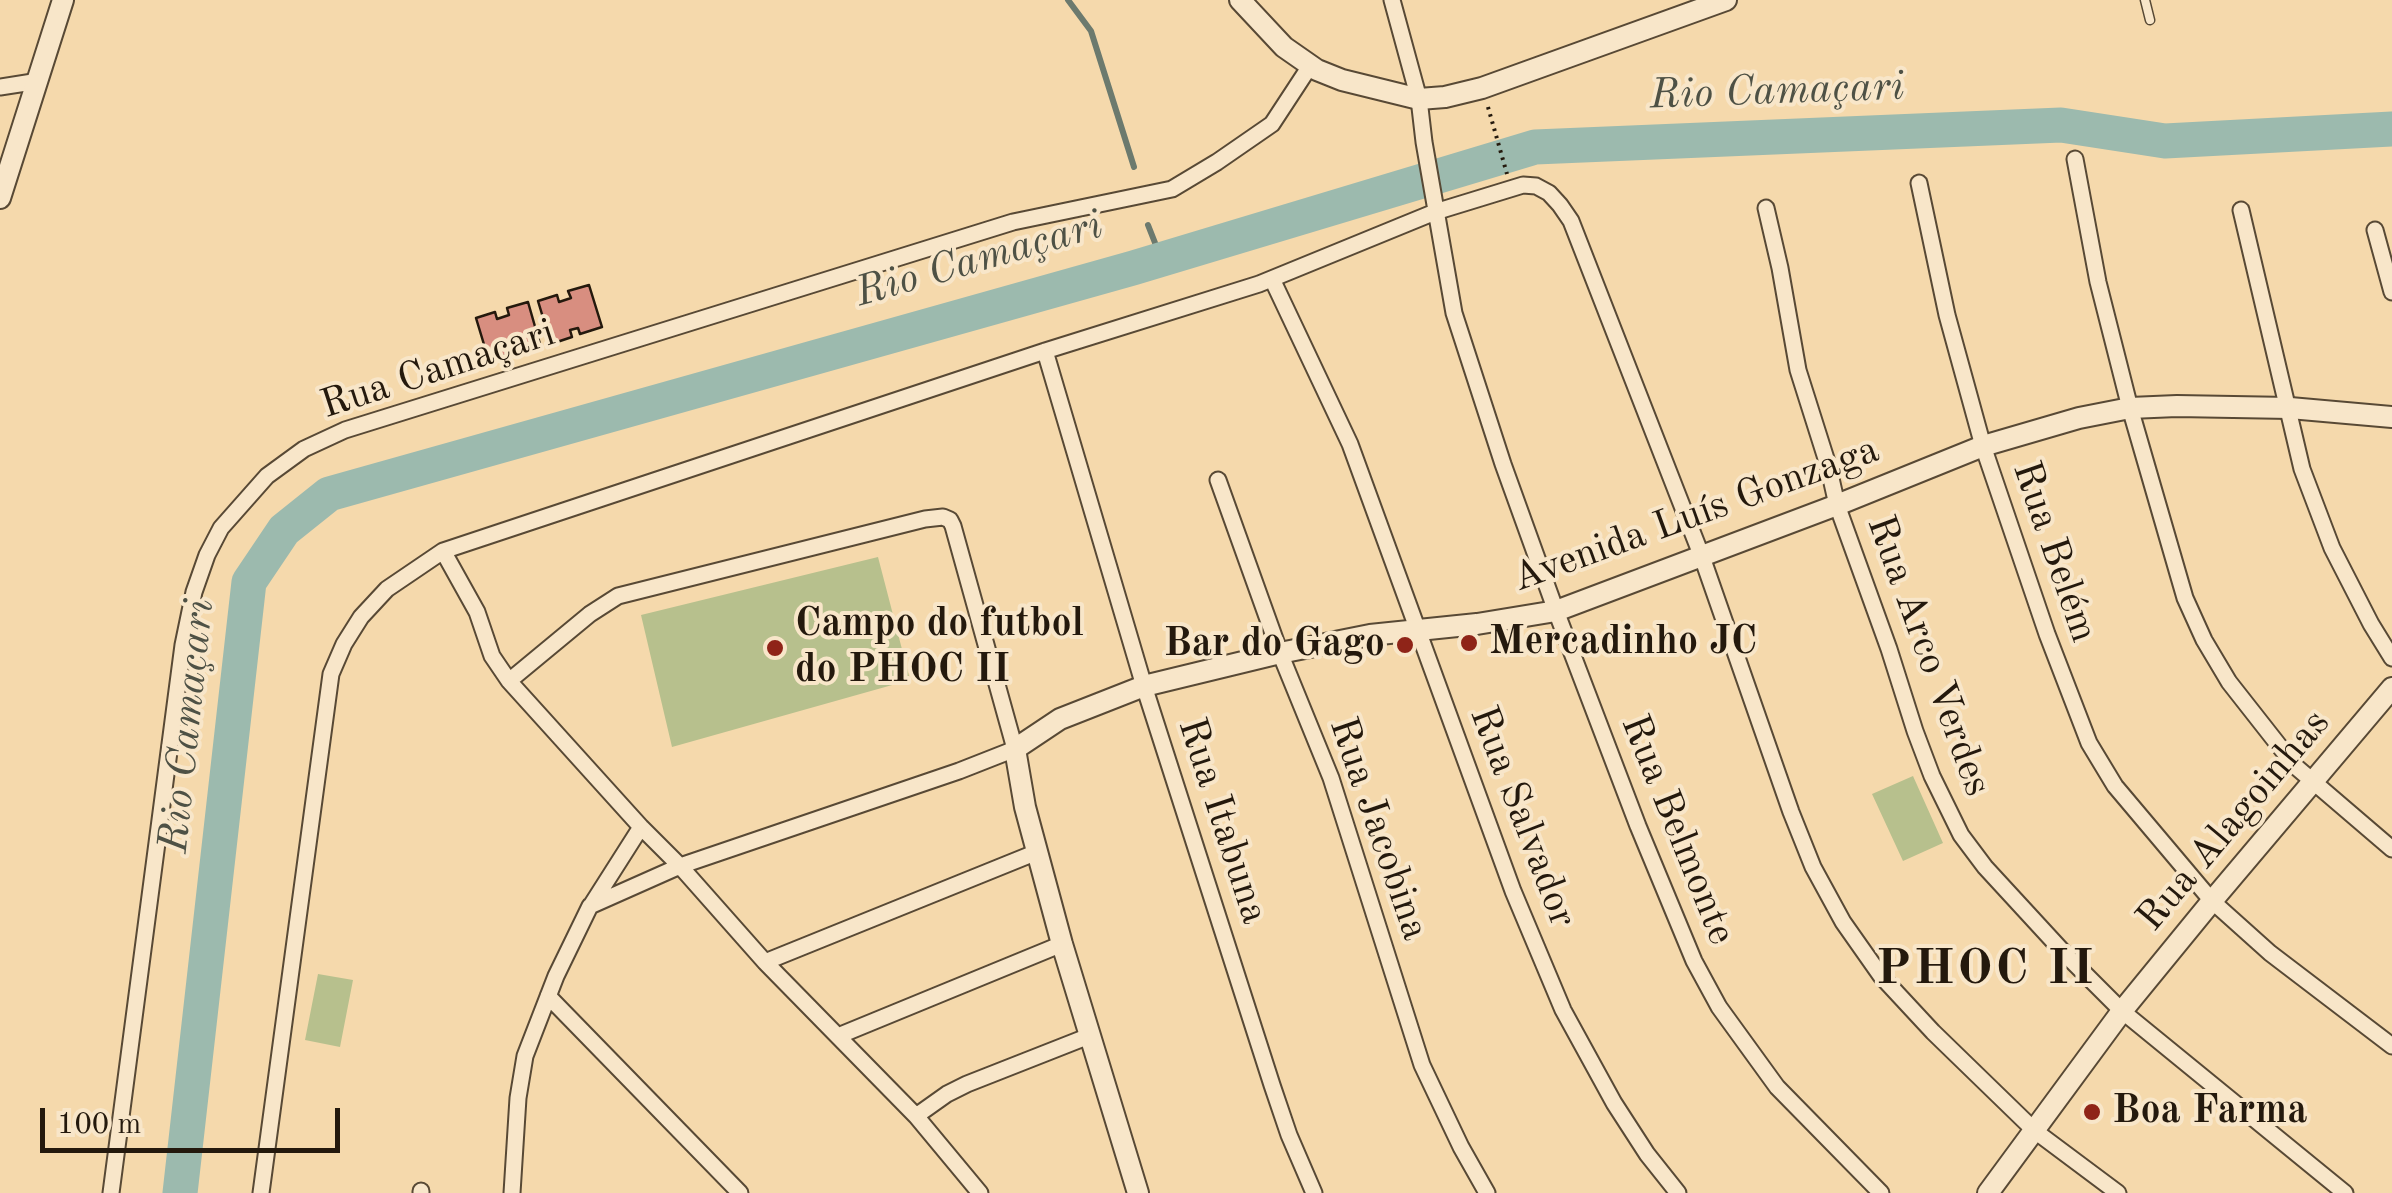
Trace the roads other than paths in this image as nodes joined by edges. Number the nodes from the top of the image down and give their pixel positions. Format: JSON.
{"nodes":[{"id":1,"x":63,"y":0,"type":"edge"},
{"id":2,"x":1240,"y":0,"type":"edge"},
{"id":3,"x":1392,"y":0,"type":"edge"},
{"id":4,"x":1726,"y":0,"type":"edge"},
{"id":5,"x":2145,"y":0,"type":"edge"},
{"id":6,"x":2150,"y":20,"type":"dead end"},
{"id":7,"x":1310,"y":66,"type":"junction"},
{"id":8,"x":39,"y":82,"type":"junction"},
{"id":9,"x":0,"y":87,"type":"edge"},
{"id":10,"x":1420,"y":99,"type":"junction"},
{"id":11,"x":2075,"y":159,"type":"dead end"},
{"id":12,"x":1919,"y":184,"type":"dead end"},
{"id":13,"x":0,"y":198,"type":"edge"},
{"id":14,"x":1766,"y":208,"type":"dead end"},
{"id":15,"x":2240,"y":210,"type":"dead end"},
{"id":16,"x":1436,"y":212,"type":"junction"},
{"id":17,"x":2375,"y":230,"type":"dead end"},
{"id":18,"x":1272,"y":279,"type":"junction"},
{"id":19,"x":2392,"y":292,"type":"edge"},
{"id":20,"x":1045,"y":351,"type":"junction"},
{"id":21,"x":2130,"y":408,"type":"junction"},
{"id":22,"x":2290,"y":408,"type":"junction"},
{"id":23,"x":2392,"y":416,"type":"edge"},
{"id":24,"x":1983,"y":446,"type":"junction"},
{"id":25,"x":1218,"y":480,"type":"dead end"},
{"id":26,"x":1838,"y":506,"type":"junction"},
{"id":27,"x":443,"y":551,"type":"junction"},
{"id":28,"x":1702,"y":557,"type":"junction"},
{"id":29,"x":1556,"y":611,"type":"junction"},
{"id":30,"x":1418,"y":630,"type":"junction"},
{"id":31,"x":1280,"y":653,"type":"junction"},
{"id":32,"x":2392,"y":658,"type":"edge"},
{"id":33,"x":509,"y":681,"type":"junction"},
{"id":34,"x":1144,"y":686,"type":"junction"},
{"id":35,"x":2392,"y":688,"type":"edge"},
{"id":36,"x":1015,"y":750,"type":"junction"},
{"id":37,"x":2313,"y":782,"type":"junction"},
{"id":38,"x":641,"y":827,"type":"junction"},
{"id":39,"x":2392,"y":849,"type":"edge"},
{"id":40,"x":1037,"y":852,"type":"junction"},
{"id":41,"x":680,"y":866,"type":"junction"},
{"id":42,"x":2212,"y":901,"type":"junction"},
{"id":43,"x":590,"y":906,"type":"junction"},
{"id":44,"x":1062,"y":944,"type":"junction"},
{"id":45,"x":765,"y":962,"type":"junction"},
{"id":46,"x":548,"y":996,"type":"junction"},
{"id":47,"x":2122,"y":1011,"type":"junction"},
{"id":48,"x":838,"y":1036,"type":"junction"},
{"id":49,"x":1089,"y":1036,"type":"junction"},
{"id":50,"x":2392,"y":1046,"type":"edge"},
{"id":51,"x":916,"y":1116,"type":"junction"},
{"id":52,"x":2035,"y":1131,"type":"junction"},
{"id":53,"x":515,"y":1190,"type":"edge"},
{"id":54,"x":111,"y":1193,"type":"edge"},
{"id":55,"x":261,"y":1193,"type":"edge"},
{"id":56,"x":740,"y":1193,"type":"edge"},
{"id":57,"x":980,"y":1193,"type":"edge"},
{"id":58,"x":1138,"y":1193,"type":"edge"},
{"id":59,"x":1314,"y":1193,"type":"edge"},
{"id":60,"x":1487,"y":1193,"type":"edge"},
{"id":61,"x":1678,"y":1193,"type":"edge"},
{"id":62,"x":1881,"y":1193,"type":"edge"},
{"id":63,"x":1988,"y":1193,"type":"edge"},
{"id":64,"x":2118,"y":1193,"type":"edge"},
{"id":65,"x":2345,"y":1193,"type":"edge"}],
"edges":[{"from":1,"to":8,"type":"street"},
{"from":2,"to":7,"type":"street"},
{"from":3,"to":10,"type":"street","name":"Rua Belmonte"},
{"from":4,"to":10,"type":"street"},
{"from":5,"to":6,"type":"lane"},
{"from":7,"to":10,"type":"street"},
{"from":7,"to":54,"type":"street","name":"Rua Camaçari"},
{"from":8,"to":9,"type":"street"},
{"from":8,"to":13,"type":"street"},
{"from":10,"to":16,"type":"street","name":"Rua Belmonte"},
{"from":11,"to":21,"type":"street"},
{"from":12,"to":24,"type":"street","name":"Rua Belém"},
{"from":14,"to":26,"type":"street","name":"Rua Arco Verdes"},
{"from":15,"to":22,"type":"street"},
{"from":16,"to":18,"type":"street"},
{"from":16,"to":28,"type":"street"},
{"from":16,"to":29,"type":"street","name":"Rua Belmonte"},
{"from":17,"to":19,"type":"street"},
{"from":18,"to":20,"type":"street"},
{"from":18,"to":30,"type":"street","name":"Rua Salvador"},
{"from":20,"to":27,"type":"street"},
{"from":20,"to":34,"type":"street","name":"Rua Itabuna"},
{"from":21,"to":22,"type":"street","name":"Avenida Luís Gonzaga"},
{"from":21,"to":24,"type":"street","name":"Avenida Luís Gonzaga"},
{"from":21,"to":37,"type":"street"},
{"from":22,"to":23,"type":"street","name":"Avenida Luís Gonzaga"},
{"from":22,"to":32,"type":"street"},
{"from":24,"to":26,"type":"street","name":"Avenida Luís Gonzaga"},
{"from":24,"to":42,"type":"street","name":"Rua Belém"},
{"from":25,"to":31,"type":"street","name":"Rua Jacobina"},
{"from":26,"to":28,"type":"street","name":"Avenida Luís Gonzaga"},
{"from":26,"to":47,"type":"street","name":"Rua Arco Verdes"},
{"from":27,"to":33,"type":"street"},
{"from":27,"to":55,"type":"street"},
{"from":28,"to":29,"type":"street","name":"Avenida Luís Gonzaga"},
{"from":28,"to":52,"type":"street"},
{"from":29,"to":30,"type":"street","name":"Avenida Luís Gonzaga"},
{"from":29,"to":62,"type":"street","name":"Rua Belmonte"},
{"from":30,"to":31,"type":"street","name":"Avenida Luís Gonzaga"},
{"from":30,"to":61,"type":"street","name":"Rua Salvador"},
{"from":31,"to":34,"type":"street","name":"Avenida Luís Gonzaga"},
{"from":31,"to":60,"type":"street","name":"Rua Jacobina"},
{"from":33,"to":36,"type":"street"},
{"from":33,"to":38,"type":"street"},
{"from":34,"to":36,"type":"street","name":"Avenida Luís Gonzaga"},
{"from":34,"to":59,"type":"street","name":"Rua Itabuna"},
{"from":35,"to":37,"type":"street","name":"Rua Alagoinhas"},
{"from":36,"to":40,"type":"street"},
{"from":36,"to":41,"type":"street"},
{"from":37,"to":39,"type":"street"},
{"from":37,"to":42,"type":"street","name":"Rua Alagoinhas"},
{"from":38,"to":41,"type":"street"},
{"from":38,"to":43,"type":"street"},
{"from":40,"to":44,"type":"street"},
{"from":40,"to":45,"type":"street"},
{"from":41,"to":43,"type":"street"},
{"from":41,"to":45,"type":"street"},
{"from":42,"to":47,"type":"street","name":"Rua Alagoinhas"},
{"from":42,"to":50,"type":"street","name":"Rua Belém"},
{"from":43,"to":46,"type":"street"},
{"from":44,"to":48,"type":"street"},
{"from":44,"to":49,"type":"street"},
{"from":45,"to":48,"type":"street"},
{"from":46,"to":53,"type":"street"},
{"from":46,"to":56,"type":"street"},
{"from":47,"to":52,"type":"street","name":"Rua Alagoinhas"},
{"from":47,"to":65,"type":"street","name":"Rua Arco Verdes"},
{"from":48,"to":51,"type":"street"},
{"from":49,"to":51,"type":"street"},
{"from":49,"to":58,"type":"street"},
{"from":51,"to":57,"type":"street"},
{"from":52,"to":63,"type":"street","name":"Rua Alagoinhas"},
{"from":52,"to":64,"type":"street"}]}
